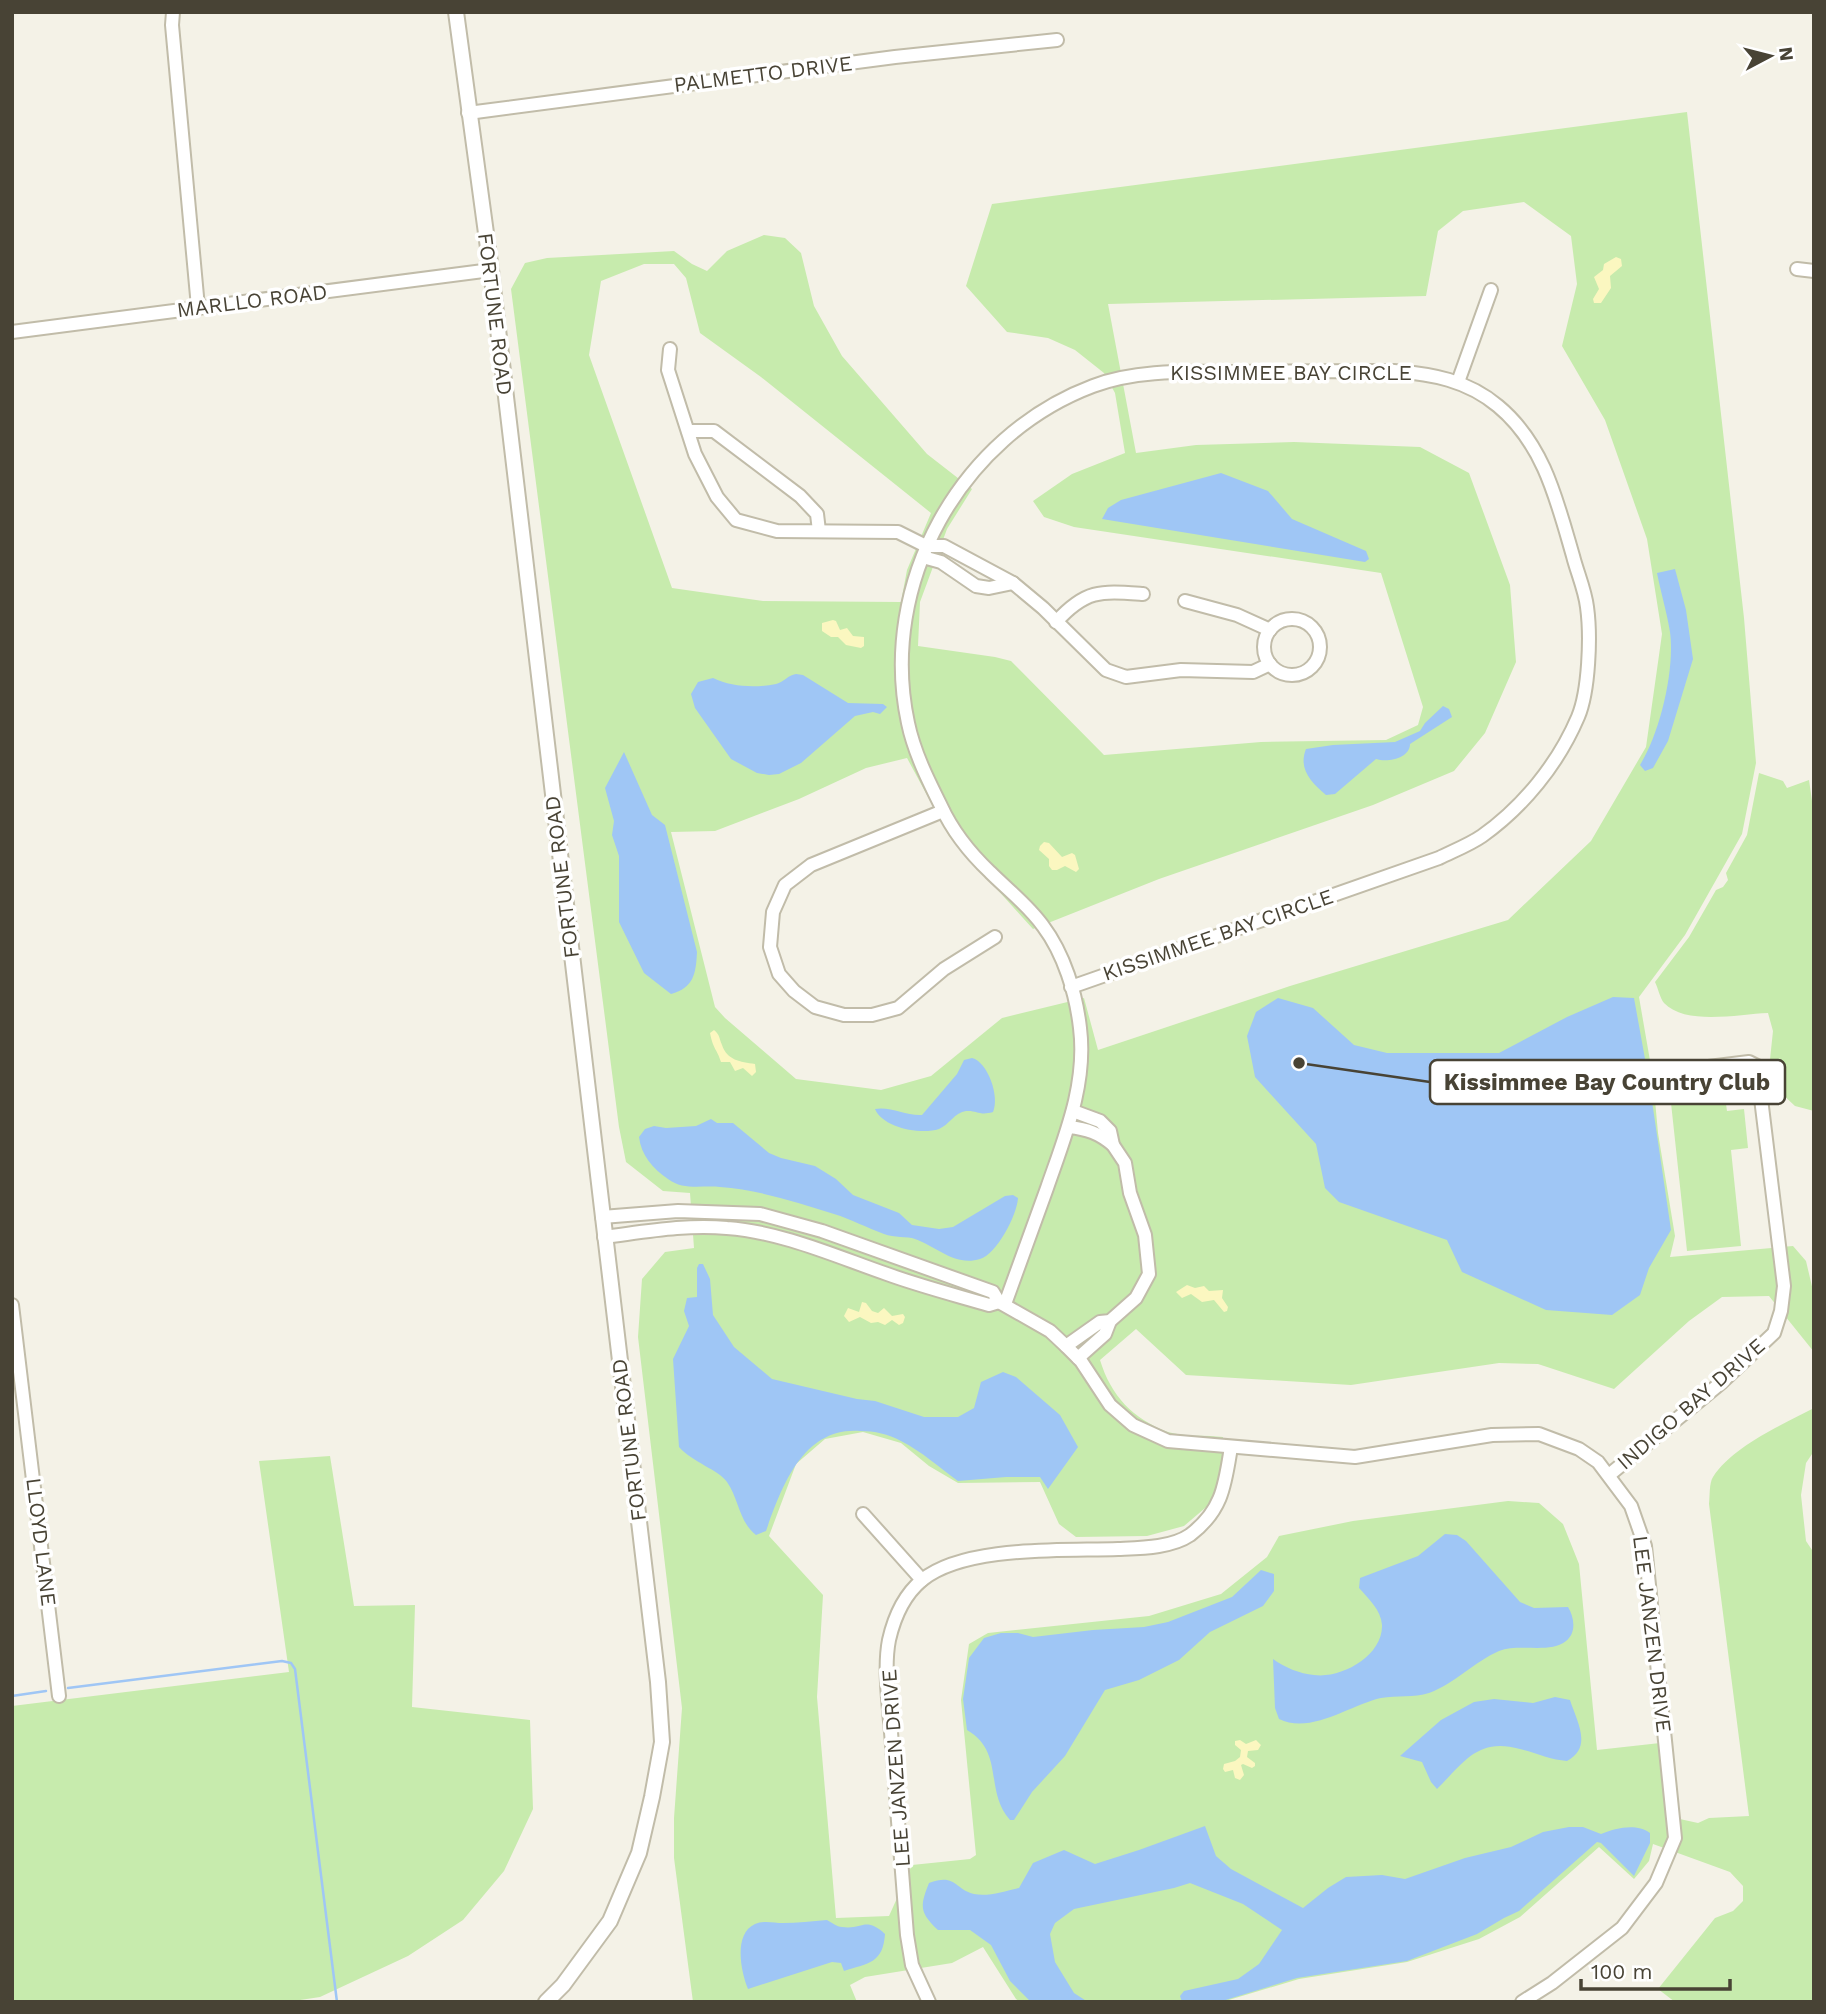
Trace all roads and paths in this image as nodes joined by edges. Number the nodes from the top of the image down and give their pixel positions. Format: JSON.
{"nodes":[{"id":1,"x":173,"y":12,"type":"edge"},
{"id":2,"x":456,"y":12,"type":"edge"},
{"id":3,"x":1057,"y":40,"type":"dead end"},
{"id":4,"x":468,"y":113,"type":"junction"},
{"id":5,"x":1797,"y":269,"type":"dead end"},
{"id":6,"x":491,"y":270,"type":"junction"},
{"id":7,"x":1814,"y":271,"type":"edge"},
{"id":8,"x":1491,"y":290,"type":"dead end"},
{"id":9,"x":198,"y":307,"type":"junction"},
{"id":10,"x":12,"y":331,"type":"edge"},
{"id":11,"x":670,"y":349,"type":"dead end"},
{"id":12,"x":1458,"y":382,"type":"junction"},
{"id":13,"x":688,"y":431,"type":"junction"},
{"id":14,"x":819,"y":531,"type":"junction"},
{"id":15,"x":925,"y":552,"type":"junction"},
{"id":16,"x":1013,"y":583,"type":"junction"},
{"id":17,"x":1143,"y":594,"type":"dead end"},
{"id":18,"x":1185,"y":600,"type":"dead end"},
{"id":19,"x":1056,"y":622,"type":"junction"},
{"id":20,"x":1270,"y":630,"type":"junction"},
{"id":21,"x":1270,"y":664,"type":"junction"},
{"id":22,"x":943,"y":811,"type":"junction"},
{"id":23,"x":995,"y":937,"type":"dead end"},
{"id":24,"x":1071,"y":987,"type":"junction"},
{"id":25,"x":1692,"y":1069,"type":"dead end"},
{"id":26,"x":1073,"y":1111,"type":"junction"},
{"id":27,"x":1069,"y":1126,"type":"junction"},
{"id":28,"x":1114,"y":1145,"type":"junction"},
{"id":29,"x":675,"y":1211,"type":"junction"},
{"id":30,"x":602,"y":1217,"type":"junction"},
{"id":31,"x":677,"y":1228,"type":"junction"},
{"id":32,"x":604,"y":1237,"type":"junction"},
{"id":33,"x":853,"y":1242,"type":"junction"},
{"id":34,"x":848,"y":1260,"type":"junction"},
{"id":35,"x":1002,"y":1303,"type":"junction"},
{"id":36,"x":12,"y":1305,"type":"edge"},
{"id":37,"x":1110,"y":1321,"type":"junction"},
{"id":38,"x":1066,"y":1346,"type":"junction"},
{"id":39,"x":1078,"y":1358,"type":"junction"},
{"id":40,"x":1231,"y":1447,"type":"junction"},
{"id":41,"x":1609,"y":1475,"type":"junction"},
{"id":42,"x":863,"y":1514,"type":"dead end"},
{"id":43,"x":922,"y":1580,"type":"junction"},
{"id":44,"x":59,"y":1696,"type":"dead end"},
{"id":45,"x":546,"y":2002,"type":"edge"},
{"id":46,"x":929,"y":2002,"type":"edge"},
{"id":47,"x":1522,"y":2002,"type":"edge"}],
"edges":[{"from":1,"to":9,"type":"street"},
{"from":2,"to":4,"type":"street","name":"FORTUNE ROAD"},
{"from":3,"to":4,"type":"street","name":"PALMETTO DRIVE"},
{"from":4,"to":6,"type":"street","name":"FORTUNE ROAD"},
{"from":5,"to":7,"type":"street"},
{"from":6,"to":9,"type":"street","name":"MARLLO ROAD"},
{"from":6,"to":30,"type":"street","name":"FORTUNE ROAD"},
{"from":8,"to":12,"type":"street"},
{"from":9,"to":10,"type":"street","name":"MARLLO ROAD"},
{"from":11,"to":13,"type":"street"},
{"from":12,"to":15,"type":"street","name":"KISSIMMEE BAY CIRCLE"},
{"from":12,"to":24,"type":"street","name":"KISSIMMEE BAY CIRCLE"},
{"from":13,"to":14,"type":"street"},
{"from":13,"to":14,"type":"street"},
{"from":14,"to":15,"type":"street"},
{"from":15,"to":16,"type":"street"},
{"from":15,"to":16,"type":"street"},
{"from":15,"to":22,"type":"street","name":"KISSIMMEE BAY CIRCLE"},
{"from":16,"to":19,"type":"street"},
{"from":17,"to":19,"type":"street"},
{"from":18,"to":20,"type":"street"},
{"from":19,"to":21,"type":"street"},
{"from":20,"to":21,"type":"street"},
{"from":20,"to":21,"type":"street"},
{"from":22,"to":23,"type":"street"},
{"from":22,"to":24,"type":"street","name":"KISSIMMEE BAY CIRCLE"},
{"from":24,"to":26,"type":"street","name":"KISSIMMEE BAY CIRCLE"},
{"from":25,"to":41,"type":"street","name":"INDIGO BAY DRIVE"},
{"from":26,"to":27,"type":"street","name":"KISSIMMEE BAY CIRCLE"},
{"from":26,"to":28,"type":"street"},
{"from":27,"to":28,"type":"street"},
{"from":27,"to":35,"type":"street","name":"KISSIMMEE BAY CIRCLE"},
{"from":28,"to":37,"type":"street"},
{"from":29,"to":30,"type":"street","name":"LEE JANZEN DRIVE"},
{"from":29,"to":31,"type":"street"},
{"from":29,"to":33,"type":"street","name":"LEE JANZEN DRIVE"},
{"from":30,"to":32,"type":"street","name":"FORTUNE ROAD"},
{"from":31,"to":32,"type":"street"},
{"from":31,"to":34,"type":"street"},
{"from":32,"to":45,"type":"street","name":"FORTUNE ROAD"},
{"from":33,"to":34,"type":"street"},
{"from":33,"to":35,"type":"street","name":"LEE JANZEN DRIVE"},
{"from":34,"to":35,"type":"street"},
{"from":35,"to":38,"type":"street","name":"LEE JANZEN DRIVE"},
{"from":36,"to":44,"type":"street","name":"LLOYD LANE"},
{"from":37,"to":38,"type":"street"},
{"from":37,"to":39,"type":"street"},
{"from":38,"to":39,"type":"street","name":"LEE JANZEN DRIVE"},
{"from":39,"to":40,"type":"street","name":"LEE JANZEN DRIVE"},
{"from":40,"to":41,"type":"street","name":"LEE JANZEN DRIVE"},
{"from":40,"to":43,"type":"street","name":"LEE JANZEN DRIVE"},
{"from":41,"to":47,"type":"street","name":"LEE JANZEN DRIVE"},
{"from":42,"to":43,"type":"street"},
{"from":43,"to":46,"type":"street","name":"LEE JANZEN DRIVE"}]}
